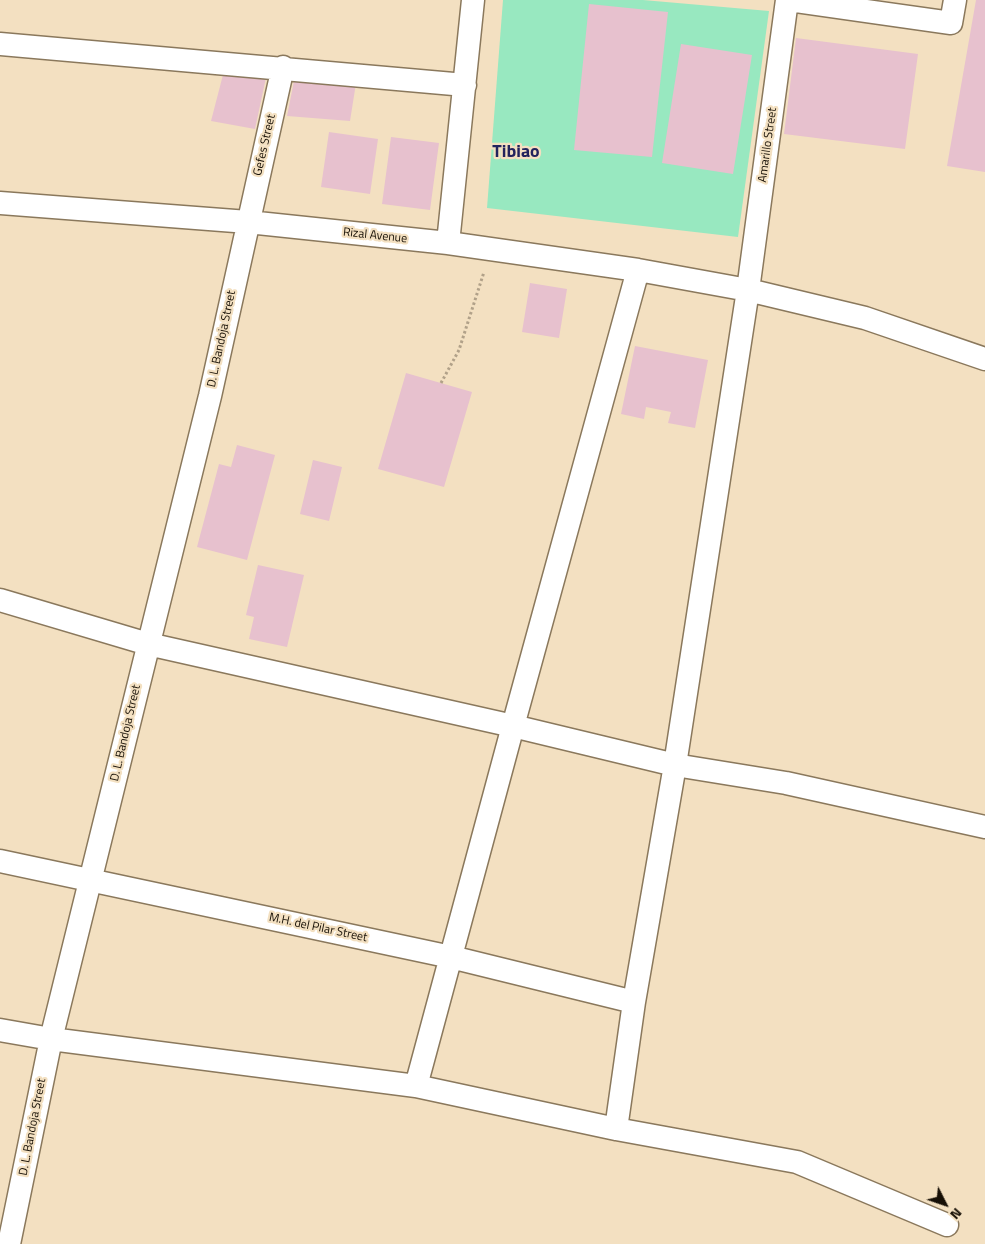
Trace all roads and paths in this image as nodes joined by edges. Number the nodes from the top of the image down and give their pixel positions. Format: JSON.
{"nodes":[{"id":1,"x":472,"y":0,"type":"edge"},
{"id":2,"x":788,"y":0,"type":"edge"},
{"id":3,"x":954,"y":0,"type":"edge"},
{"id":4,"x":0,"y":44,"type":"edge"},
{"id":5,"x":283,"y":68,"type":"junction"},
{"id":6,"x":464,"y":85,"type":"junction"},
{"id":7,"x":0,"y":203,"type":"edge"},
{"id":8,"x":248,"y":222,"type":"junction"},
{"id":9,"x":448,"y":243,"type":"junction"},
{"id":10,"x":491,"y":250,"type":"junction"},
{"id":11,"x":638,"y":270,"type":"junction"},
{"id":12,"x":748,"y":290,"type":"junction"},
{"id":13,"x":985,"y":359,"type":"edge"},
{"id":14,"x":441,"y":383,"type":"dead end"},
{"id":15,"x":0,"y":600,"type":"edge"},
{"id":16,"x":148,"y":644,"type":"junction"},
{"id":17,"x":513,"y":726,"type":"junction"},
{"id":18,"x":674,"y":765,"type":"junction"},
{"id":19,"x":985,"y":827,"type":"edge"},
{"id":20,"x":0,"y":861,"type":"edge"},
{"id":21,"x":91,"y":880,"type":"junction"},
{"id":22,"x":451,"y":957,"type":"junction"},
{"id":23,"x":634,"y":1002,"type":"junction"},
{"id":24,"x":0,"y":1030,"type":"edge"},
{"id":25,"x":51,"y":1039,"type":"junction"},
{"id":26,"x":416,"y":1086,"type":"junction"},
{"id":27,"x":616,"y":1129,"type":"junction"},
{"id":28,"x":947,"y":1225,"type":"dead end"},
{"id":29,"x":9,"y":1244,"type":"edge"}],
"edges":[{"from":1,"to":6,"type":"street"},
{"from":2,"to":3,"type":"street"},
{"from":2,"to":12,"type":"street","name":"Amarillo Street"},
{"from":4,"to":5,"type":"street"},
{"from":5,"to":6,"type":"street"},
{"from":5,"to":8,"type":"street","name":"Gefes Street"},
{"from":6,"to":9,"type":"street"},
{"from":7,"to":8,"type":"street","name":"Rizal Avenue"},
{"from":8,"to":9,"type":"street","name":"Rizal Avenue"},
{"from":8,"to":16,"type":"street","name":"D. L. Bandoja Street"},
{"from":9,"to":10,"type":"street","name":"Rizal Avenue"},
{"from":10,"to":11,"type":"street","name":"Rizal Avenue"},
{"from":10,"to":14,"type":"path"},
{"from":11,"to":12,"type":"street","name":"Rizal Avenue"},
{"from":11,"to":17,"type":"street"},
{"from":12,"to":13,"type":"street","name":"Rizal Avenue"},
{"from":12,"to":18,"type":"street","name":"Amarillo Street"},
{"from":15,"to":16,"type":"street"},
{"from":16,"to":17,"type":"street"},
{"from":16,"to":21,"type":"street","name":"D. L. Bandoja Street"},
{"from":17,"to":18,"type":"street"},
{"from":17,"to":22,"type":"street"},
{"from":18,"to":19,"type":"street"},
{"from":18,"to":23,"type":"street","name":"Amarillo Street"},
{"from":20,"to":21,"type":"street","name":"M.H. del Pilar Street"},
{"from":21,"to":22,"type":"street","name":"M.H. del Pilar Street"},
{"from":21,"to":25,"type":"street","name":"D. L. Bandoja Street"},
{"from":22,"to":23,"type":"street","name":"M.H. del Pilar Street"},
{"from":22,"to":26,"type":"street"},
{"from":23,"to":27,"type":"street","name":"Amarillo Street"},
{"from":24,"to":25,"type":"street"},
{"from":25,"to":26,"type":"street"},
{"from":25,"to":29,"type":"street","name":"D. L. Bandoja Street"},
{"from":26,"to":27,"type":"street"},
{"from":27,"to":28,"type":"street"}]}
